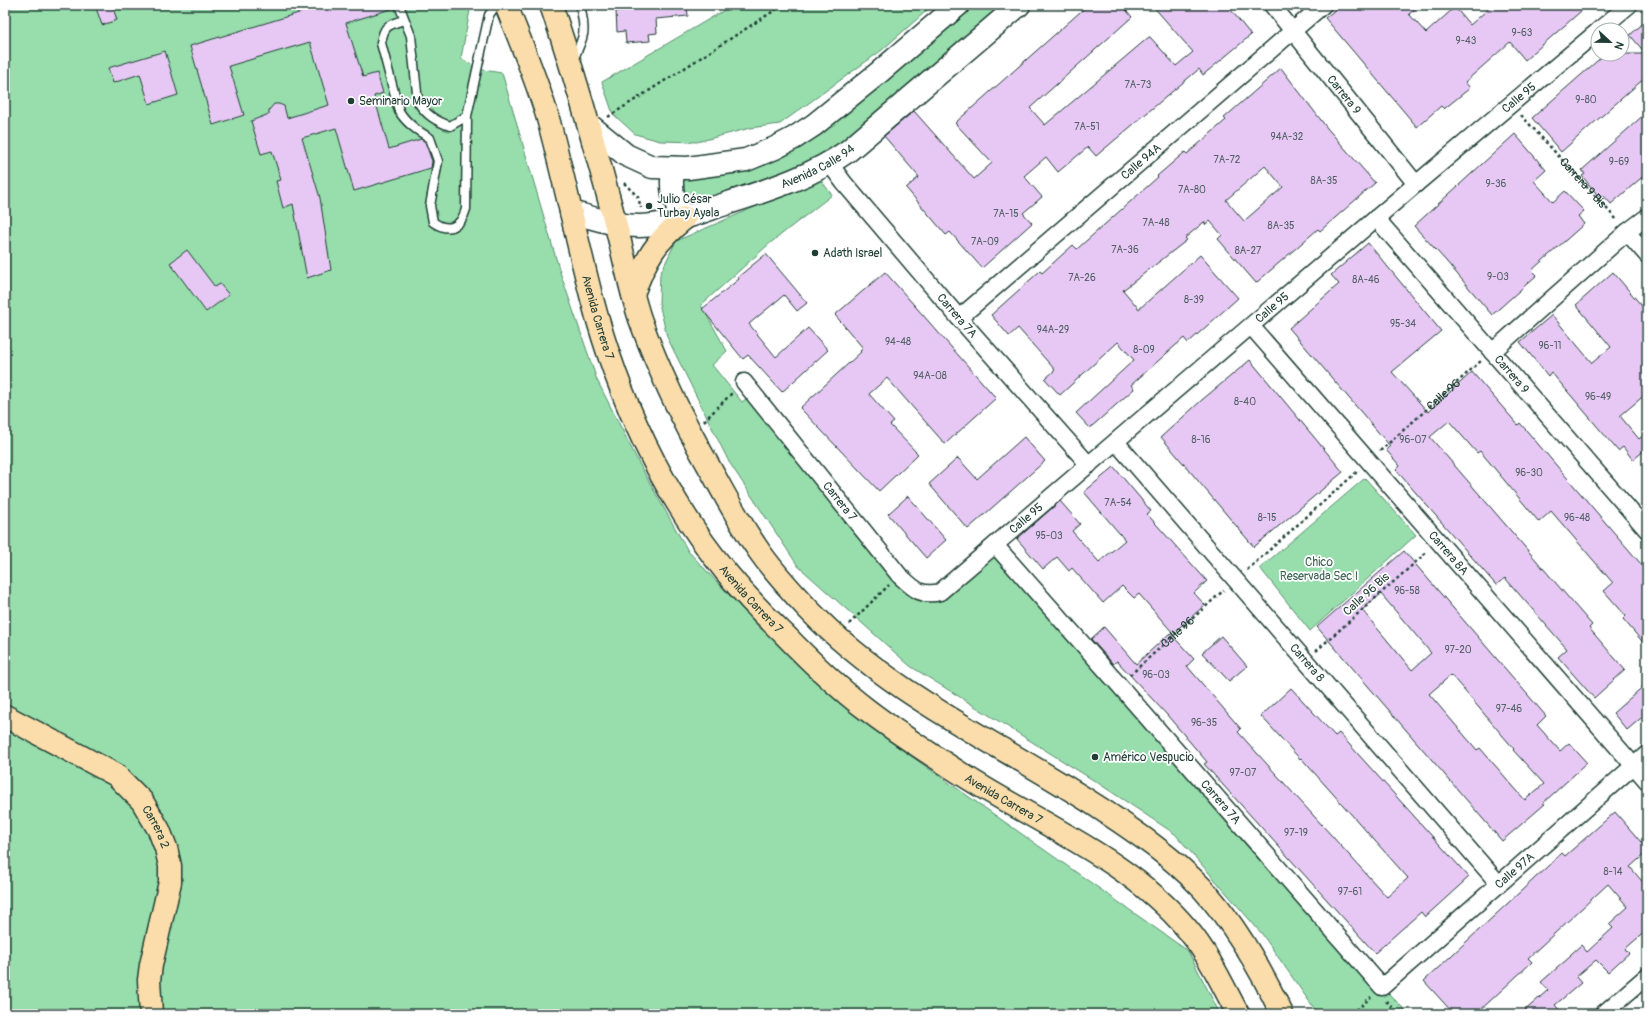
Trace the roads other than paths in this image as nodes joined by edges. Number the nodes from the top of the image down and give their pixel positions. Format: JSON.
{"nodes":[{"id":1,"x":398,"y":5,"type":"edge"},
{"id":2,"x":496,"y":5,"type":"edge"},
{"id":3,"x":506,"y":5,"type":"edge"},
{"id":4,"x":551,"y":5,"type":"edge"},
{"id":5,"x":580,"y":5,"type":"edge"},
{"id":6,"x":958,"y":5,"type":"edge"},
{"id":7,"x":1019,"y":5,"type":"edge"},
{"id":8,"x":1272,"y":5,"type":"edge"},
{"id":9,"x":1323,"y":5,"type":"edge"},
{"id":10,"x":1629,"y":5,"type":"edge"},
{"id":11,"x":404,"y":20,"type":"junction"},
{"id":12,"x":1609,"y":22,"type":"edge"},
{"id":13,"x":1293,"y":30,"type":"junction"},
{"id":14,"x":1590,"y":38,"type":"edge"},
{"id":15,"x":571,"y":66,"type":"junction"},
{"id":16,"x":468,"y":116,"type":"junction"},
{"id":17,"x":597,"y":121,"type":"junction"},
{"id":18,"x":830,"y":164,"type":"junction"},
{"id":19,"x":674,"y":168,"type":"junction"},
{"id":20,"x":1416,"y":184,"type":"junction"},
{"id":21,"x":571,"y":212,"type":"junction"},
{"id":22,"x":1647,"y":216,"type":"edge"},
{"id":23,"x":685,"y":218,"type":"junction"},
{"id":24,"x":1376,"y":218,"type":"junction"},
{"id":25,"x":615,"y":223,"type":"junction"},
{"id":26,"x":1627,"y":232,"type":"junction"},
{"id":27,"x":1647,"y":255,"type":"edge"},
{"id":28,"x":633,"y":294,"type":"junction"},
{"id":29,"x":959,"y":318,"type":"junction"},
{"id":30,"x":1250,"y":326,"type":"junction"},
{"id":31,"x":1492,"y":352,"type":"junction"},
{"id":32,"x":744,"y":382,"type":"road end"},
{"id":33,"x":1116,"y":442,"type":"junction"},
{"id":34,"x":1089,"y":465,"type":"junction"},
{"id":35,"x":1647,"y":530,"type":"edge"},
{"id":36,"x":996,"y":545,"type":"junction"},
{"id":37,"x":948,"y":586,"type":"joint"},
{"id":38,"x":5,"y":716,"type":"edge"},
{"id":39,"x":1647,"y":754,"type":"edge"},
{"id":40,"x":1633,"y":765,"type":"junction"},
{"id":41,"x":1647,"y":781,"type":"edge"},
{"id":42,"x":1499,"y":884,"type":"junction"},
{"id":43,"x":1647,"y":976,"type":"edge"},
{"id":44,"x":1380,"y":993,"type":"joint"},
{"id":45,"x":151,"y":1014,"type":"edge"},
{"id":46,"x":1238,"y":1014,"type":"edge"},
{"id":47,"x":1282,"y":1014,"type":"edge"},
{"id":48,"x":1603,"y":1014,"type":"edge"}],
"edges":[{"from":1,"to":11,"type":"lane"},
{"from":2,"to":16,"type":"lane"},
{"from":3,"to":21,"type":"main road","name":"Avenida Carrera 7"},
{"from":4,"to":15,"type":"main road"},
{"from":5,"to":15,"type":"lane"},
{"from":6,"to":19,"type":"main road"},
{"from":7,"to":18,"type":"main road","name":"Avenida Calle 94"},
{"from":8,"to":13,"type":"street","name":"Carrera 9"},
{"from":9,"to":13,"type":"street","name":"Calle 94A"},
{"from":10,"to":12,"type":"street","name":"Calle 95"},
{"from":11,"to":16,"type":"lane"},
{"from":11,"to":16,"type":"lane"},
{"from":13,"to":20,"type":"street","name":"Carrera 9"},
{"from":13,"to":29,"type":"street","name":"Calle 94A"},
{"from":14,"to":20,"type":"street","name":"Calle 95"},
{"from":15,"to":17,"type":"main road"},
{"from":17,"to":19,"type":"main road"},
{"from":17,"to":25,"type":"main road"},
{"from":18,"to":23,"type":"main road","name":"Avenida Calle 94"},
{"from":18,"to":29,"type":"street","name":"Carrera 7A"},
{"from":19,"to":23,"type":"main road"},
{"from":20,"to":24,"type":"street","name":"Calle 95"},
{"from":21,"to":25,"type":"main road","name":"Avenida Calle 94"},
{"from":21,"to":46,"type":"main road","name":"Avenida Carrera 7"},
{"from":22,"to":26,"type":"street"},
{"from":23,"to":25,"type":"main road","name":"Avenida Calle 94"},
{"from":23,"to":28,"type":"main road"},
{"from":24,"to":30,"type":"street","name":"Calle 95"},
{"from":24,"to":31,"type":"street","name":"Carrera 9"},
{"from":25,"to":28,"type":"main road"},
{"from":26,"to":27,"type":"street"},
{"from":26,"to":31,"type":"street"},
{"from":28,"to":47,"type":"main road"},
{"from":29,"to":34,"type":"street","name":"Carrera 7A"},
{"from":30,"to":33,"type":"street","name":"Calle 95"},
{"from":30,"to":40,"type":"street","name":"Carrera 8A"},
{"from":31,"to":35,"type":"street","name":"Carrera 9"},
{"from":32,"to":37,"type":"street","name":"Carrera 7"},
{"from":33,"to":34,"type":"street","name":"Calle 95"},
{"from":33,"to":42,"type":"street","name":"Carrera 8"},
{"from":34,"to":36,"type":"street","name":"Calle 95"},
{"from":36,"to":37,"type":"street","name":"Calle 95"},
{"from":36,"to":44,"type":"street","name":"Carrera 7A"},
{"from":38,"to":45,"type":"main road","name":"Carrera 2"},
{"from":39,"to":40,"type":"street","name":"Calle 97A"},
{"from":40,"to":41,"type":"street","name":"Carrera 8A"},
{"from":40,"to":42,"type":"street","name":"Calle 97A"},
{"from":42,"to":44,"type":"street","name":"Calle 97A"},
{"from":43,"to":48,"type":"street"}]}
